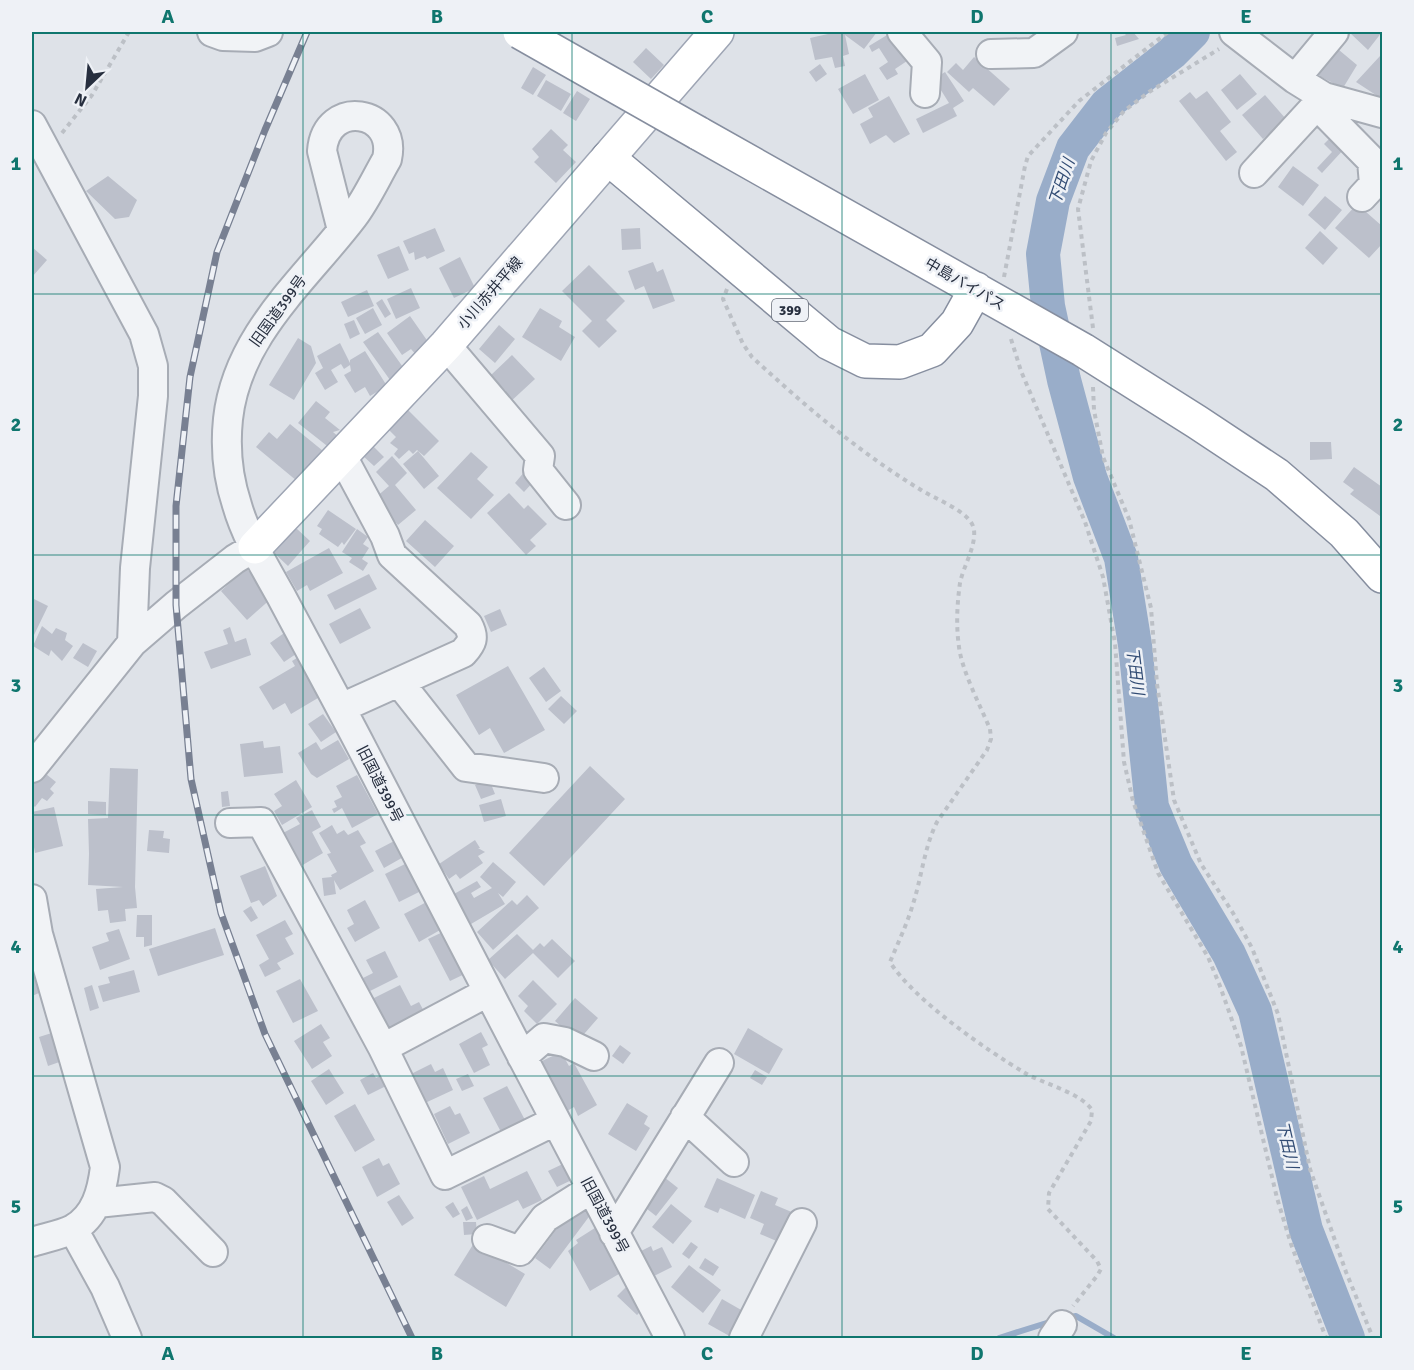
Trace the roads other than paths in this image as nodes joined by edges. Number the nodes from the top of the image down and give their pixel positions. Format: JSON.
{"nodes":[{"id":1,"x":212,"y":32,"type":"edge"},
{"id":2,"x":268,"y":32,"type":"edge"},
{"id":3,"x":519,"y":32,"type":"edge"},
{"id":4,"x":717,"y":32,"type":"edge"},
{"id":5,"x":902,"y":32,"type":"edge"},
{"id":6,"x":1063,"y":32,"type":"edge"},
{"id":7,"x":1235,"y":32,"type":"edge"},
{"id":8,"x":1334,"y":32,"type":"edge"},
{"id":9,"x":991,"y":54,"type":"dead end"},
{"id":10,"x":1295,"y":79,"type":"junction"},
{"id":11,"x":925,"y":93,"type":"dead end"},
{"id":12,"x":1321,"y":101,"type":"junction"},
{"id":13,"x":1383,"y":113,"type":"edge"},
{"id":14,"x":32,"y":124,"type":"edge"},
{"id":15,"x":608,"y":158,"type":"junction"},
{"id":16,"x":39,"y":163,"type":"edge"},
{"id":17,"x":1254,"y":173,"type":"dead end"},
{"id":18,"x":1362,"y":197,"type":"dead end"},
{"id":19,"x":342,"y":230,"type":"dead end"},
{"id":20,"x":1000,"y":303,"type":"junction"},
{"id":21,"x":446,"y":345,"type":"junction"},
{"id":22,"x":342,"y":456,"type":"junction"},
{"id":23,"x":566,"y":505,"type":"dead end"},
{"id":24,"x":255,"y":547,"type":"junction"},
{"id":25,"x":1383,"y":576,"type":"edge"},
{"id":26,"x":132,"y":643,"type":"junction"},
{"id":27,"x":399,"y":682,"type":"junction"},
{"id":28,"x":341,"y":708,"type":"junction"},
{"id":29,"x":32,"y":768,"type":"edge"},
{"id":30,"x":544,"y":778,"type":"dead end"},
{"id":31,"x":230,"y":823,"type":"dead end"},
{"id":32,"x":32,"y":899,"type":"edge"},
{"id":33,"x":488,"y":992,"type":"junction"},
{"id":34,"x":383,"y":1048,"type":"junction"},
{"id":35,"x":594,"y":1056,"type":"dead end"},
{"id":36,"x":522,"y":1057,"type":"junction"},
{"id":37,"x":719,"y":1063,"type":"dead end"},
{"id":38,"x":685,"y":1117,"type":"junction"},
{"id":39,"x":555,"y":1121,"type":"junction"},
{"id":40,"x":734,"y":1162,"type":"dead end"},
{"id":41,"x":591,"y":1189,"type":"junction"},
{"id":42,"x":97,"y":1203,"type":"junction"},
{"id":43,"x":802,"y":1223,"type":"dead end"},
{"id":44,"x":73,"y":1229,"type":"junction"},
{"id":45,"x":614,"y":1233,"type":"junction"},
{"id":46,"x":487,"y":1239,"type":"dead end"},
{"id":47,"x":32,"y":1242,"type":"edge"},
{"id":48,"x":213,"y":1252,"type":"dead end"},
{"id":49,"x":127,"y":1338,"type":"edge"},
{"id":50,"x":670,"y":1338,"type":"edge"},
{"id":51,"x":744,"y":1338,"type":"edge"}],
"edges":[{"from":1,"to":2,"type":"street"},
{"from":3,"to":20,"type":"main road","name":"中島バイパス","bridge":true},
{"from":4,"to":15,"type":"main road","name":"小川赤井平線"},
{"from":5,"to":11,"type":"street"},
{"from":6,"to":9,"type":"street"},
{"from":7,"to":10,"type":"street"},
{"from":8,"to":10,"type":"street"},
{"from":10,"to":12,"type":"street"},
{"from":12,"to":13,"type":"street"},
{"from":12,"to":17,"type":"street"},
{"from":12,"to":18,"type":"street"},
{"from":14,"to":16,"type":"street"},
{"from":15,"to":20,"type":"main road","number":"399"},
{"from":15,"to":21,"type":"main road","name":"小川赤井平線"},
{"from":16,"to":26,"type":"street"},
{"from":19,"to":24,"type":"street","name":"旧国道399号"},
{"from":20,"to":25,"type":"main road","name":"中島バイパス"},
{"from":21,"to":22,"type":"main road","name":"小川赤井平線"},
{"from":21,"to":23,"type":"street"},
{"from":22,"to":24,"type":"main road","name":"小川赤井平線"},
{"from":22,"to":27,"type":"street"},
{"from":24,"to":26,"type":"street"},
{"from":24,"to":28,"type":"street","name":"旧国道399号"},
{"from":26,"to":29,"type":"street"},
{"from":27,"to":28,"type":"street"},
{"from":27,"to":30,"type":"street"},
{"from":28,"to":33,"type":"street","name":"旧国道399号"},
{"from":31,"to":34,"type":"street"},
{"from":32,"to":42,"type":"street"},
{"from":33,"to":34,"type":"street"},
{"from":33,"to":36,"type":"street","name":"旧国道399号"},
{"from":34,"to":39,"type":"street"},
{"from":35,"to":36,"type":"street"},
{"from":36,"to":39,"type":"street","name":"旧国道399号"},
{"from":37,"to":38,"type":"street"},
{"from":38,"to":40,"type":"street"},
{"from":38,"to":45,"type":"street"},
{"from":39,"to":41,"type":"street","name":"旧国道399号"},
{"from":41,"to":45,"type":"street","name":"旧国道399号"},
{"from":41,"to":46,"type":"street"},
{"from":42,"to":44,"type":"street"},
{"from":42,"to":48,"type":"street"},
{"from":43,"to":51,"type":"street"},
{"from":44,"to":47,"type":"street"},
{"from":44,"to":49,"type":"street"},
{"from":45,"to":50,"type":"street","name":"旧国道399号"}]}
